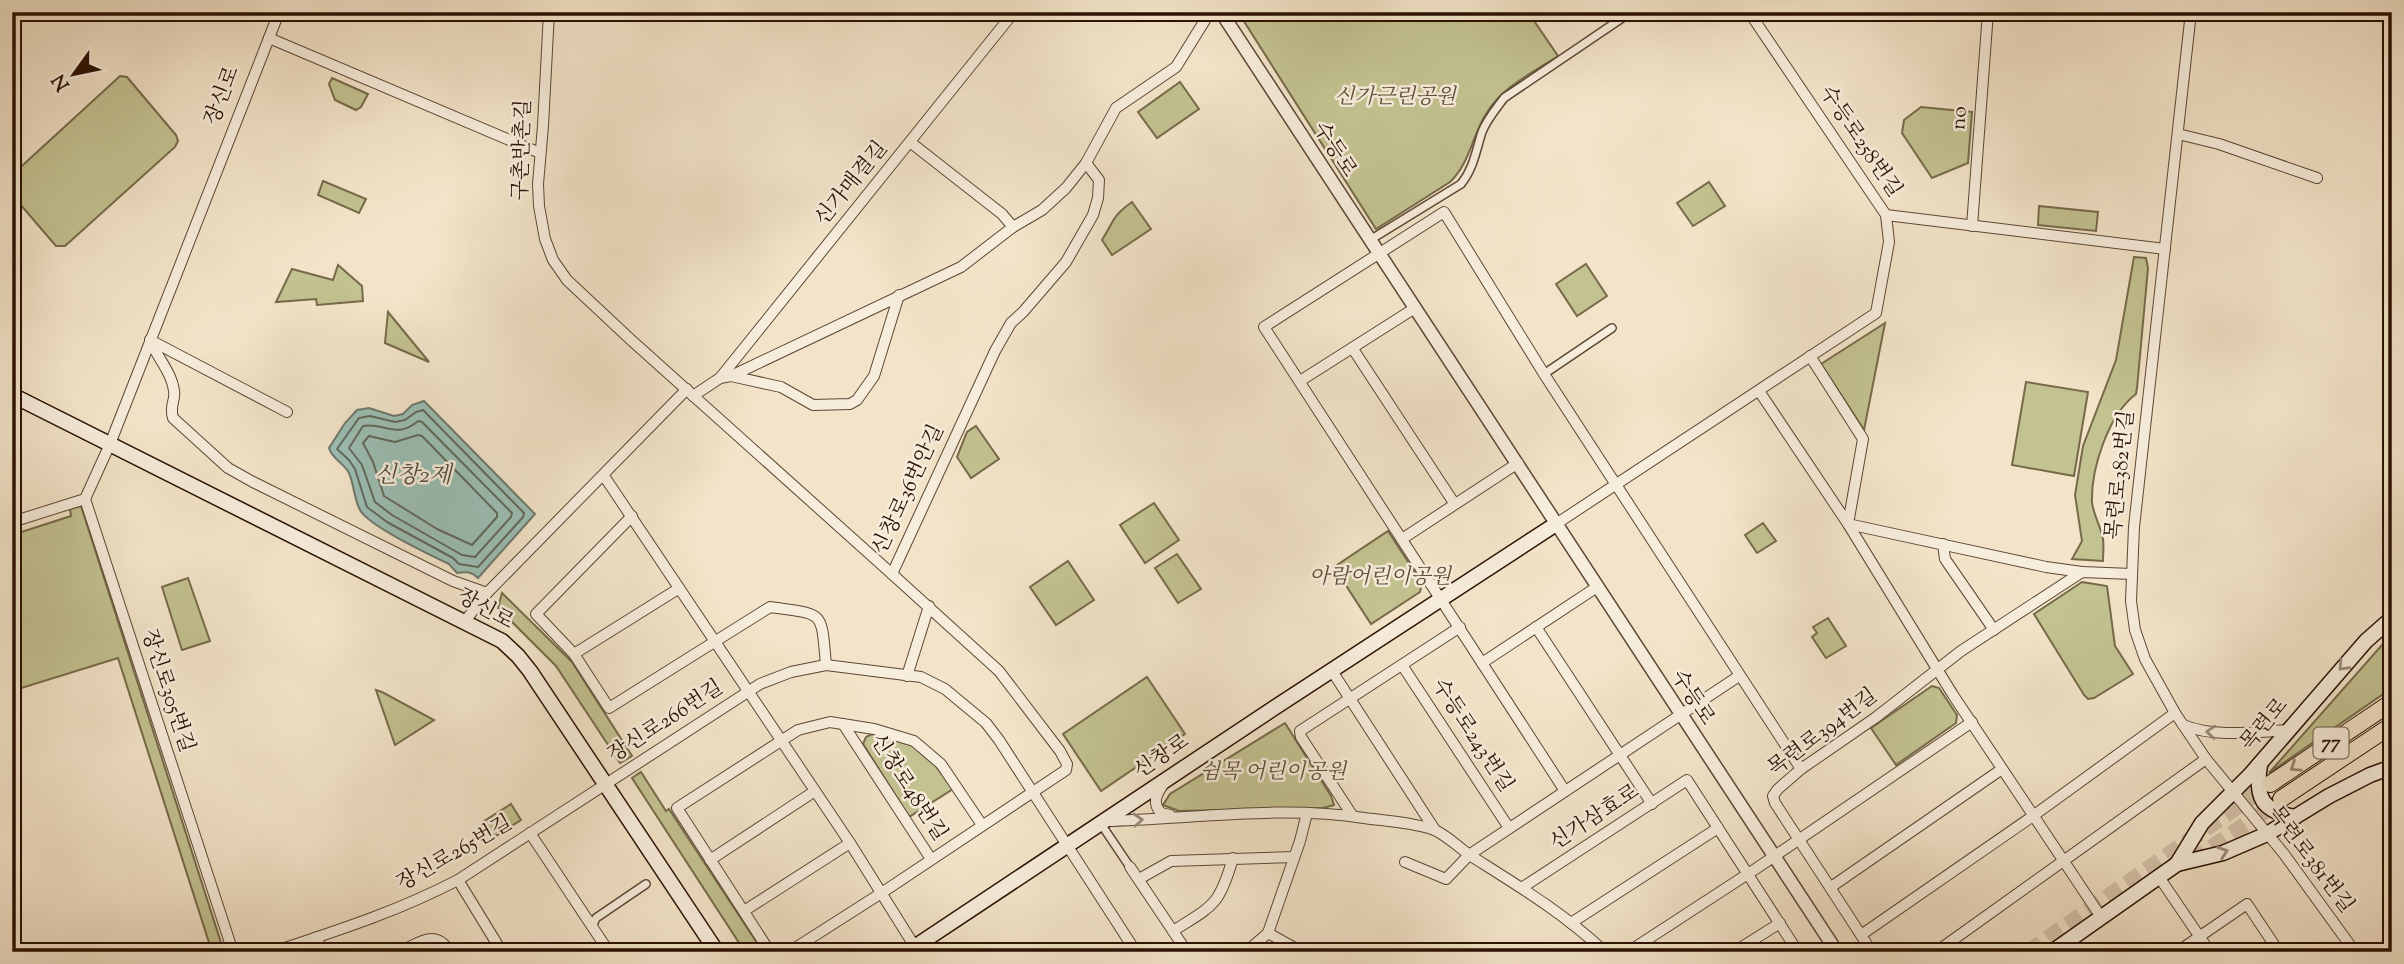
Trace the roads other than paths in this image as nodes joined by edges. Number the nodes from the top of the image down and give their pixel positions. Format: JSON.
{"nodes":[{"id":1,"x":279,"y":12,"type":"edge"},
{"id":2,"x":549,"y":12,"type":"edge"},
{"id":3,"x":1014,"y":12,"type":"edge"},
{"id":4,"x":1210,"y":12,"type":"edge"},
{"id":5,"x":1221,"y":12,"type":"edge"},
{"id":6,"x":1631,"y":12,"type":"edge"},
{"id":7,"x":1749,"y":12,"type":"edge"},
{"id":8,"x":1988,"y":12,"type":"edge"},
{"id":9,"x":2190,"y":12,"type":"edge"},
{"id":10,"x":269,"y":38,"type":"junction"},
{"id":11,"x":2178,"y":134,"type":"junction"},
{"id":12,"x":910,"y":142,"type":"junction"},
{"id":13,"x":540,"y":153,"type":"junction"},
{"id":14,"x":1086,"y":163,"type":"junction"},
{"id":15,"x":2317,"y":178,"type":"dead end"},
{"id":16,"x":1886,"y":215,"type":"junction"},
{"id":17,"x":1972,"y":226,"type":"junction"},
{"id":18,"x":1013,"y":227,"type":"junction"},
{"id":19,"x":1370,"y":240,"type":"junction"},
{"id":20,"x":2165,"y":249,"type":"junction"},
{"id":21,"x":1378,"y":254,"type":"junction"},
{"id":22,"x":899,"y":295,"type":"junction"},
{"id":23,"x":1415,"y":308,"type":"junction"},
{"id":24,"x":1612,"y":328,"type":"dead end"},
{"id":25,"x":150,"y":340,"type":"junction"},
{"id":26,"x":1353,"y":349,"type":"junction"},
{"id":27,"x":1811,"y":356,"type":"junction"},
{"id":28,"x":1544,"y":374,"type":"junction"},
{"id":29,"x":726,"y":377,"type":"junction"},
{"id":30,"x":1300,"y":381,"type":"junction"},
{"id":31,"x":1759,"y":391,"type":"junction"},
{"id":32,"x":690,"y":392,"type":"junction"},
{"id":33,"x":12,"y":396,"type":"edge"},
{"id":34,"x":287,"y":412,"type":"dead end"},
{"id":35,"x":110,"y":444,"type":"junction"},
{"id":36,"x":1518,"y":463,"type":"junction"},
{"id":37,"x":604,"y":475,"type":"junction"},
{"id":38,"x":1616,"y":485,"type":"junction"},
{"id":39,"x":85,"y":499,"type":"junction"},
{"id":40,"x":1454,"y":503,"type":"junction"},
{"id":41,"x":632,"y":516,"type":"junction"},
{"id":42,"x":12,"y":522,"type":"edge"},
{"id":43,"x":1556,"y":524,"type":"junction"},
{"id":44,"x":1848,"y":524,"type":"junction"},
{"id":45,"x":1402,"y":538,"type":"junction"},
{"id":46,"x":1943,"y":544,"type":"junction"},
{"id":47,"x":2082,"y":572,"type":"junction"},
{"id":48,"x":892,"y":574,"type":"junction"},
{"id":49,"x":2132,"y":574,"type":"junction"},
{"id":50,"x":1597,"y":587,"type":"junction"},
{"id":51,"x":678,"y":589,"type":"junction"},
{"id":52,"x":487,"y":593,"type":"junction"},
{"id":53,"x":1441,"y":599,"type":"junction"},
{"id":54,"x":929,"y":606,"type":"junction"},
{"id":55,"x":2392,"y":618,"type":"edge"},
{"id":56,"x":465,"y":621,"type":"junction"},
{"id":57,"x":1536,"y":627,"type":"junction"},
{"id":58,"x":1460,"y":628,"type":"junction"},
{"id":59,"x":1994,"y":630,"type":"junction"},
{"id":60,"x":715,"y":642,"type":"junction"},
{"id":61,"x":574,"y":654,"type":"junction"},
{"id":62,"x":1482,"y":663,"type":"junction"},
{"id":63,"x":826,"y":665,"type":"junction"},
{"id":64,"x":1402,"y":665,"type":"junction"},
{"id":65,"x":1938,"y":670,"type":"junction"},
{"id":66,"x":1332,"y":671,"type":"junction"},
{"id":67,"x":907,"y":676,"type":"junction"},
{"id":68,"x":1740,"y":676,"type":"junction"},
{"id":69,"x":747,"y":692,"type":"junction"},
{"id":70,"x":1350,"y":698,"type":"junction"},
{"id":71,"x":2392,"y":702,"type":"edge"},
{"id":72,"x":2175,"y":713,"type":"junction"},
{"id":73,"x":1681,"y":716,"type":"junction"},
{"id":74,"x":1972,"y":722,"type":"junction"},
{"id":75,"x":843,"y":724,"type":"junction"},
{"id":76,"x":2183,"y":725,"type":"junction"},
{"id":77,"x":2392,"y":725,"type":"edge"},
{"id":78,"x":2289,"y":730,"type":"junction"},
{"id":79,"x":781,"y":740,"type":"junction"},
{"id":80,"x":1619,"y":755,"type":"junction"},
{"id":81,"x":2206,"y":760,"type":"junction"},
{"id":82,"x":2260,"y":763,"type":"junction"},
{"id":83,"x":2392,"y":767,"type":"edge"},
{"id":84,"x":1801,"y":769,"type":"junction"},
{"id":85,"x":2002,"y":769,"type":"junction"},
{"id":86,"x":1165,"y":781,"type":"junction"},
{"id":87,"x":607,"y":784,"type":"junction"},
{"id":88,"x":2270,"y":784,"type":"tunnel mouth"},
{"id":89,"x":1565,"y":791,"type":"junction"},
{"id":90,"x":816,"y":792,"type":"junction"},
{"id":91,"x":1034,"y":792,"type":"junction"},
{"id":92,"x":2232,"y":792,"type":"junction"},
{"id":93,"x":2281,"y":799,"type":"tunnel mouth"},
{"id":94,"x":1652,"y":804,"type":"junction"},
{"id":95,"x":1307,"y":813,"type":"junction"},
{"id":96,"x":1352,"y":815,"type":"junction"},
{"id":97,"x":2033,"y":816,"type":"junction"},
{"id":98,"x":1174,"y":817,"type":"junction"},
{"id":99,"x":2295,"y":817,"type":"junction"},
{"id":100,"x":1102,"y":822,"type":"junction"},
{"id":101,"x":982,"y":825,"type":"junction"},
{"id":102,"x":1509,"y":828,"type":"junction"},
{"id":103,"x":1718,"y":828,"type":"junction"},
{"id":104,"x":1435,"y":830,"type":"junction"},
{"id":105,"x":530,"y":833,"type":"junction"},
{"id":106,"x":2267,"y":834,"type":"junction"},
{"id":107,"x":1800,"y":840,"type":"junction"},
{"id":108,"x":850,"y":843,"type":"junction"},
{"id":109,"x":1067,"y":845,"type":"junction"},
{"id":110,"x":1469,"y":855,"type":"junction"},
{"id":111,"x":1294,"y":857,"type":"junction"},
{"id":112,"x":1774,"y":857,"type":"junction"},
{"id":113,"x":1233,"y":858,"type":"junction"},
{"id":114,"x":931,"y":859,"type":"junction"},
{"id":115,"x":710,"y":860,"type":"junction"},
{"id":116,"x":2064,"y":860,"type":"junction"},
{"id":117,"x":1405,"y":862,"type":"dead end"},
{"id":118,"x":2178,"y":864,"type":"junction"},
{"id":119,"x":1130,"y":867,"type":"joint"},
{"id":120,"x":1748,"y":874,"type":"junction"},
{"id":121,"x":2159,"y":877,"type":"junction"},
{"id":122,"x":1139,"y":879,"type":"junction"},
{"id":123,"x":458,"y":880,"type":"junction"},
{"id":124,"x":646,"y":884,"type":"dead end"},
{"id":125,"x":1523,"y":887,"type":"junction"},
{"id":126,"x":1831,"y":887,"type":"junction"},
{"id":127,"x":883,"y":892,"type":"junction"},
{"id":128,"x":744,"y":911,"type":"junction"},
{"id":129,"x":2101,"y":917,"type":"junction"},
{"id":130,"x":1572,"y":923,"type":"junction"},
{"id":131,"x":1780,"y":923,"type":"junction"},
{"id":132,"x":592,"y":927,"type":"junction"},
{"id":133,"x":1173,"y":931,"type":"junction"},
{"id":134,"x":1268,"y":933,"type":"junction"},
{"id":135,"x":1861,"y":935,"type":"junction"},
{"id":136,"x":2200,"y":936,"type":"junction"},
{"id":137,"x":317,"y":937,"type":"junction"},
{"id":138,"x":911,"y":949,"type":"edge"},
{"id":139,"x":2059,"y":950,"type":"edge"},
{"id":140,"x":233,"y":952,"type":"edge"},
{"id":141,"x":273,"y":952,"type":"edge"},
{"id":142,"x":321,"y":952,"type":"edge"},
{"id":143,"x":399,"y":952,"type":"edge"},
{"id":144,"x":450,"y":952,"type":"edge"},
{"id":145,"x":502,"y":952,"type":"edge"},
{"id":146,"x":608,"y":952,"type":"edge"},
{"id":147,"x":717,"y":952,"type":"edge"},
{"id":148,"x":770,"y":952,"type":"edge"},
{"id":149,"x":789,"y":952,"type":"edge"},
{"id":150,"x":1136,"y":952,"type":"edge"},
{"id":151,"x":1187,"y":952,"type":"edge"},
{"id":152,"x":1246,"y":952,"type":"edge"},
{"id":153,"x":1302,"y":952,"type":"edge"},
{"id":154,"x":1605,"y":952,"type":"edge"},
{"id":155,"x":1628,"y":952,"type":"edge"},
{"id":156,"x":1734,"y":952,"type":"edge"},
{"id":157,"x":1798,"y":952,"type":"edge"},
{"id":158,"x":1837,"y":952,"type":"edge"},
{"id":159,"x":1872,"y":952,"type":"edge"},
{"id":160,"x":1936,"y":952,"type":"edge"},
{"id":161,"x":2177,"y":952,"type":"edge"},
{"id":162,"x":2210,"y":952,"type":"edge"},
{"id":163,"x":2279,"y":952,"type":"edge"},
{"id":164,"x":2355,"y":952,"type":"edge"}],
"edges":[{"from":1,"to":10,"type":"street","name":"장신로"},
{"from":2,"to":13,"type":"street","name":"구촌반촌길"},
{"from":3,"to":12,"type":"street","name":"신가매결길"},
{"from":4,"to":14,"type":"street","name":"신가매결길"},
{"from":5,"to":19,"type":"street","name":"수등로"},
{"from":6,"to":19,"type":"street"},
{"from":7,"to":16,"type":"street","name":"수등로258번길"},
{"from":8,"to":17,"type":"street","name":"no"},
{"from":9,"to":11,"type":"street","name":"목련로382번길"},
{"from":10,"to":13,"type":"street"},
{"from":10,"to":25,"type":"street","name":"장신로"},
{"from":11,"to":15,"type":"street"},
{"from":11,"to":20,"type":"street","name":"목련로382번길"},
{"from":12,"to":18,"type":"street"},
{"from":12,"to":29,"type":"street","name":"신가매결길"},
{"from":13,"to":32,"type":"street","name":"구촌반촌길"},
{"from":14,"to":18,"type":"street","name":"신가매결길"},
{"from":14,"to":48,"type":"street","name":"신창로36번안길"},
{"from":16,"to":17,"type":"street"},
{"from":16,"to":27,"type":"street","name":"수등로258번길"},
{"from":17,"to":20,"type":"street"},
{"from":18,"to":22,"type":"street","name":"신가매결길"},
{"from":19,"to":21,"type":"street","name":"수등로"},
{"from":20,"to":49,"type":"street","name":"목련로382번길"},
{"from":21,"to":23,"type":"street","name":"수등로"},
{"from":21,"to":28,"type":"street"},
{"from":21,"to":30,"type":"street"},
{"from":22,"to":29,"type":"street","name":"신가매결길"},
{"from":22,"to":29,"type":"street"},
{"from":23,"to":26,"type":"street"},
{"from":23,"to":36,"type":"street","name":"수등로"},
{"from":24,"to":28,"type":"street"},
{"from":25,"to":34,"type":"street"},
{"from":25,"to":35,"type":"street","name":"장신로"},
{"from":25,"to":52,"type":"street","name":"장신로"},
{"from":26,"to":30,"type":"street"},
{"from":26,"to":40,"type":"street"},
{"from":27,"to":31,"type":"street","name":"수등로258번길"},
{"from":27,"to":44,"type":"street"},
{"from":28,"to":38,"type":"street"},
{"from":29,"to":32,"type":"street","name":"신가매결길"},
{"from":30,"to":45,"type":"street"},
{"from":31,"to":38,"type":"street","name":"수등로258번길"},
{"from":31,"to":44,"type":"street"},
{"from":32,"to":37,"type":"street","name":"신가매결길"},
{"from":32,"to":48,"type":"street"},
{"from":33,"to":35,"type":"main road","name":"장신로"},
{"from":35,"to":39,"type":"street"},
{"from":35,"to":56,"type":"main road","name":"장신로"},
{"from":36,"to":40,"type":"street"},
{"from":36,"to":43,"type":"street","name":"수등로"},
{"from":37,"to":41,"type":"street"},
{"from":37,"to":52,"type":"street","name":"신가매결길"},
{"from":38,"to":43,"type":"street","name":"수등로258번길"},
{"from":38,"to":68,"type":"street"},
{"from":39,"to":42,"type":"street"},
{"from":39,"to":140,"type":"street","name":"장신로305번길"},
{"from":40,"to":45,"type":"street"},
{"from":41,"to":51,"type":"street"},
{"from":41,"to":61,"type":"street"},
{"from":43,"to":50,"type":"street","name":"수등로"},
{"from":43,"to":53,"type":"main road","name":"신창로"},
{"from":44,"to":46,"type":"street"},
{"from":44,"to":65,"type":"street"},
{"from":45,"to":53,"type":"street"},
{"from":46,"to":47,"type":"street"},
{"from":46,"to":59,"type":"street"},
{"from":47,"to":49,"type":"street"},
{"from":47,"to":59,"type":"street","name":"목련로394번길"},
{"from":48,"to":54,"type":"street","name":"신창로36번안길"},
{"from":49,"to":72,"type":"street","name":"목련로382번길"},
{"from":50,"to":57,"type":"street"},
{"from":50,"to":73,"type":"street","name":"수등로"},
{"from":51,"to":60,"type":"street"},
{"from":51,"to":61,"type":"street"},
{"from":52,"to":56,"type":"street","name":"신가매결길"},
{"from":53,"to":58,"type":"street"},
{"from":53,"to":66,"type":"main road","name":"신창로"},
{"from":54,"to":67,"type":"street"},
{"from":54,"to":91,"type":"street","name":"신창로36번안길"},
{"from":55,"to":78,"type":"main road","name":"목련로","one_way":true},
{"from":56,"to":87,"type":"main road","name":"장신로"},
{"from":57,"to":62,"type":"street"},
{"from":57,"to":80,"type":"street"},
{"from":58,"to":62,"type":"street"},
{"from":58,"to":64,"type":"street"},
{"from":59,"to":65,"type":"street","name":"목련로394번길"},
{"from":60,"to":61,"type":"street"},
{"from":60,"to":63,"type":"street"},
{"from":60,"to":69,"type":"street"},
{"from":62,"to":89,"type":"street"},
{"from":63,"to":67,"type":"street"},
{"from":63,"to":69,"type":"street","name":"장신로266번길"},
{"from":64,"to":70,"type":"street"},
{"from":64,"to":102,"type":"street","name":"수등로243번길"},
{"from":65,"to":74,"type":"street"},
{"from":65,"to":84,"type":"street","name":"목련로394번길"},
{"from":66,"to":70,"type":"street"},
{"from":66,"to":86,"type":"main road","name":"신창로"},
{"from":67,"to":91,"type":"street"},
{"from":68,"to":73,"type":"street"},
{"from":68,"to":84,"type":"street"},
{"from":69,"to":79,"type":"street"},
{"from":69,"to":87,"type":"street","name":"장신로266번길"},
{"from":70,"to":96,"type":"street"},
{"from":70,"to":104,"type":"street"},
{"from":71,"to":88,"type":"highway","number":"77","one_way":true},
{"from":72,"to":76,"type":"street","name":"목련로382번길"},
{"from":72,"to":97,"type":"street"},
{"from":73,"to":80,"type":"street"},
{"from":73,"to":112,"type":"street","name":"수등로"},
{"from":74,"to":85,"type":"street"},
{"from":74,"to":107,"type":"street"},
{"from":75,"to":79,"type":"street","name":"신창로48번길"},
{"from":75,"to":101,"type":"street","name":"신창로48번길"},
{"from":75,"to":114,"type":"street","name":"신창로48번길"},
{"from":78,"to":76,"type":"street","one_way":true},
{"from":76,"to":81,"type":"street","name":"목련로382번길"},
{"from":77,"to":93,"type":"highway","number":"77"},
{"from":78,"to":82,"type":"main road","name":"목련로"},
{"from":79,"to":90,"type":"street"},
{"from":79,"to":115,"type":"street","name":"신창로48번길"},
{"from":80,"to":89,"type":"street"},
{"from":80,"to":94,"type":"street"},
{"from":81,"to":92,"type":"street","name":"목련로382번길"},
{"from":81,"to":116,"type":"street"},
{"from":82,"to":92,"type":"main road","name":"목련로"},
{"from":82,"to":99,"type":"main road"},
{"from":83,"to":99,"type":"main road","name":"목련로"},
{"from":84,"to":107,"type":"street","name":"목련로394번길"},
{"from":85,"to":97,"type":"street"},
{"from":85,"to":126,"type":"street"},
{"from":86,"to":98,"type":"street"},
{"from":86,"to":100,"type":"main road","name":"신창로"},
{"from":87,"to":105,"type":"street","name":"장신로265번길"},
{"from":87,"to":147,"type":"main road","name":"장신로"},
{"from":89,"to":102,"type":"street"},
{"from":90,"to":108,"type":"street"},
{"from":90,"to":115,"type":"street"},
{"from":91,"to":101,"type":"street"},
{"from":91,"to":109,"type":"street"},
{"from":92,"to":106,"type":"street","name":"목련로381번길"},
{"from":92,"to":118,"type":"main road","name":"목련로"},
{"from":94,"to":103,"type":"street","name":"신가삼효로"},
{"from":94,"to":125,"type":"street","name":"신가삼효로"},
{"from":95,"to":96,"type":"street"},
{"from":95,"to":98,"type":"street"},
{"from":95,"to":111,"type":"street"},
{"from":96,"to":104,"type":"street"},
{"from":97,"to":116,"type":"street"},
{"from":97,"to":135,"type":"street"},
{"from":100,"to":98,"type":"street","one_way":true},
{"from":99,"to":106,"type":"main road","name":"목련로"},
{"from":100,"to":109,"type":"main road","name":"신창로"},
{"from":100,"to":119,"type":"street"},
{"from":101,"to":114,"type":"street"},
{"from":102,"to":110,"type":"street"},
{"from":103,"to":120,"type":"street"},
{"from":103,"to":130,"type":"street"},
{"from":104,"to":110,"type":"street"},
{"from":105,"to":123,"type":"street","name":"장신로265번길"},
{"from":105,"to":132,"type":"street"},
{"from":118,"to":106,"type":"main road","name":"목련로","one_way":true},
{"from":106,"to":164,"type":"street","name":"목련로381번길"},
{"from":107,"to":112,"type":"street"},
{"from":107,"to":126,"type":"street","name":"목련로394번길"},
{"from":108,"to":127,"type":"street"},
{"from":108,"to":128,"type":"street"},
{"from":109,"to":138,"type":"main road","name":"신창로"},
{"from":109,"to":150,"type":"street"},
{"from":110,"to":117,"type":"street"},
{"from":110,"to":125,"type":"street"},
{"from":111,"to":113,"type":"street"},
{"from":111,"to":134,"type":"street"},
{"from":112,"to":120,"type":"street"},
{"from":112,"to":158,"type":"street","name":"수등로"},
{"from":113,"to":122,"type":"street"},
{"from":113,"to":133,"type":"street"},
{"from":114,"to":127,"type":"street","name":"신창로48번길"},
{"from":115,"to":128,"type":"street","name":"신창로48번길"},
{"from":116,"to":129,"type":"street"},
{"from":116,"to":160,"type":"street"},
{"from":118,"to":121,"type":"main road","name":"목련로"},
{"from":119,"to":122,"type":"street"},
{"from":120,"to":131,"type":"street"},
{"from":120,"to":155,"type":"street"},
{"from":121,"to":129,"type":"main road","name":"목련로"},
{"from":121,"to":136,"type":"street"},
{"from":122,"to":133,"type":"street"},
{"from":123,"to":137,"type":"street","name":"장신로265번길"},
{"from":123,"to":145,"type":"street"},
{"from":124,"to":132,"type":"street"},
{"from":125,"to":130,"type":"street"},
{"from":126,"to":135,"type":"street","name":"목련로394번길"},
{"from":127,"to":138,"type":"street"},
{"from":127,"to":149,"type":"street","name":"신창로48번길"},
{"from":128,"to":148,"type":"street","name":"신창로48번길"},
{"from":129,"to":139,"type":"main road","name":"목련로"},
{"from":130,"to":154,"type":"street"},
{"from":131,"to":156,"type":"street"},
{"from":131,"to":157,"type":"street"},
{"from":132,"to":146,"type":"street"},
{"from":133,"to":151,"type":"street"},
{"from":134,"to":152,"type":"street"},
{"from":134,"to":153,"type":"street"},
{"from":135,"to":159,"type":"street","name":"목련로394번길"},
{"from":136,"to":161,"type":"street"},
{"from":136,"to":162,"type":"street"},
{"from":136,"to":163,"type":"street"},
{"from":137,"to":141,"type":"street","name":"장신로265번길"},
{"from":137,"to":142,"type":"street"},
{"from":143,"to":144,"type":"street"}]}
